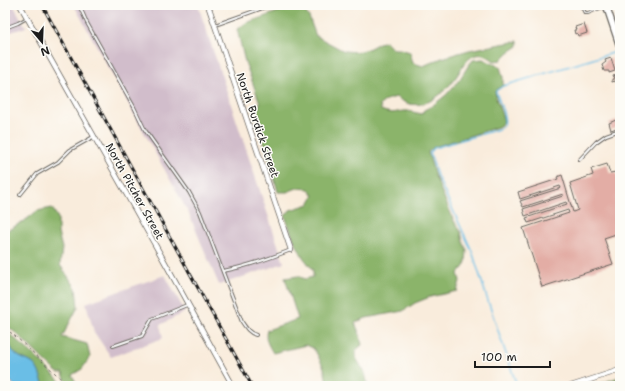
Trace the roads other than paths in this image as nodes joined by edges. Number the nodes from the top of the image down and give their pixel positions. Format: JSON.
{"nodes":[{"id":1,"x":20,"y":5,"type":"edge"},
{"id":2,"x":79,"y":5,"type":"edge"},
{"id":3,"x":208,"y":5,"type":"edge"},
{"id":4,"x":271,"y":5,"type":"edge"},
{"id":5,"x":581,"y":5,"type":"edge"},
{"id":6,"x":606,"y":5,"type":"edge"},
{"id":7,"x":27,"y":18,"type":"junction"},
{"id":8,"x":215,"y":25,"type":"junction"},
{"id":9,"x":5,"y":28,"type":"edge"},
{"id":10,"x":620,"y":47,"type":"edge"},
{"id":11,"x":620,"y":130,"type":"edge"},
{"id":12,"x":94,"y":136,"type":"junction"},
{"id":13,"x":580,"y":160,"type":"dead end"},
{"id":14,"x":20,"y":195,"type":"dead end"},
{"id":15,"x":291,"y":250,"type":"joint"},
{"id":16,"x":223,"y":271,"type":"junction"},
{"id":17,"x":188,"y":304,"type":"junction"},
{"id":18,"x":256,"y":334,"type":"dead end"},
{"id":19,"x":113,"y":346,"type":"dead end"},
{"id":20,"x":620,"y":370,"type":"edge"},
{"id":21,"x":232,"y":386,"type":"edge"},
{"id":22,"x":571,"y":386,"type":"edge"}],
"edges":[{"from":1,"to":7,"type":"street","name":"North Pitcher Street"},
{"from":2,"to":16,"type":"lane"},
{"from":3,"to":8,"type":"street","name":"North Burdick Street"},
{"from":4,"to":8,"type":"lane"},
{"from":5,"to":6,"type":"lane"},
{"from":6,"to":10,"type":"street"},
{"from":7,"to":9,"type":"lane"},
{"from":7,"to":12,"type":"street","name":"North Pitcher Street"},
{"from":8,"to":15,"type":"street","name":"North Burdick Street"},
{"from":11,"to":13,"type":"lane"},
{"from":12,"to":14,"type":"lane"},
{"from":12,"to":17,"type":"street","name":"North Pitcher Street"},
{"from":15,"to":16,"type":"lane"},
{"from":16,"to":18,"type":"lane"},
{"from":17,"to":19,"type":"lane"},
{"from":17,"to":21,"type":"street","name":"North Pitcher Street"},
{"from":20,"to":22,"type":"street"}]}
